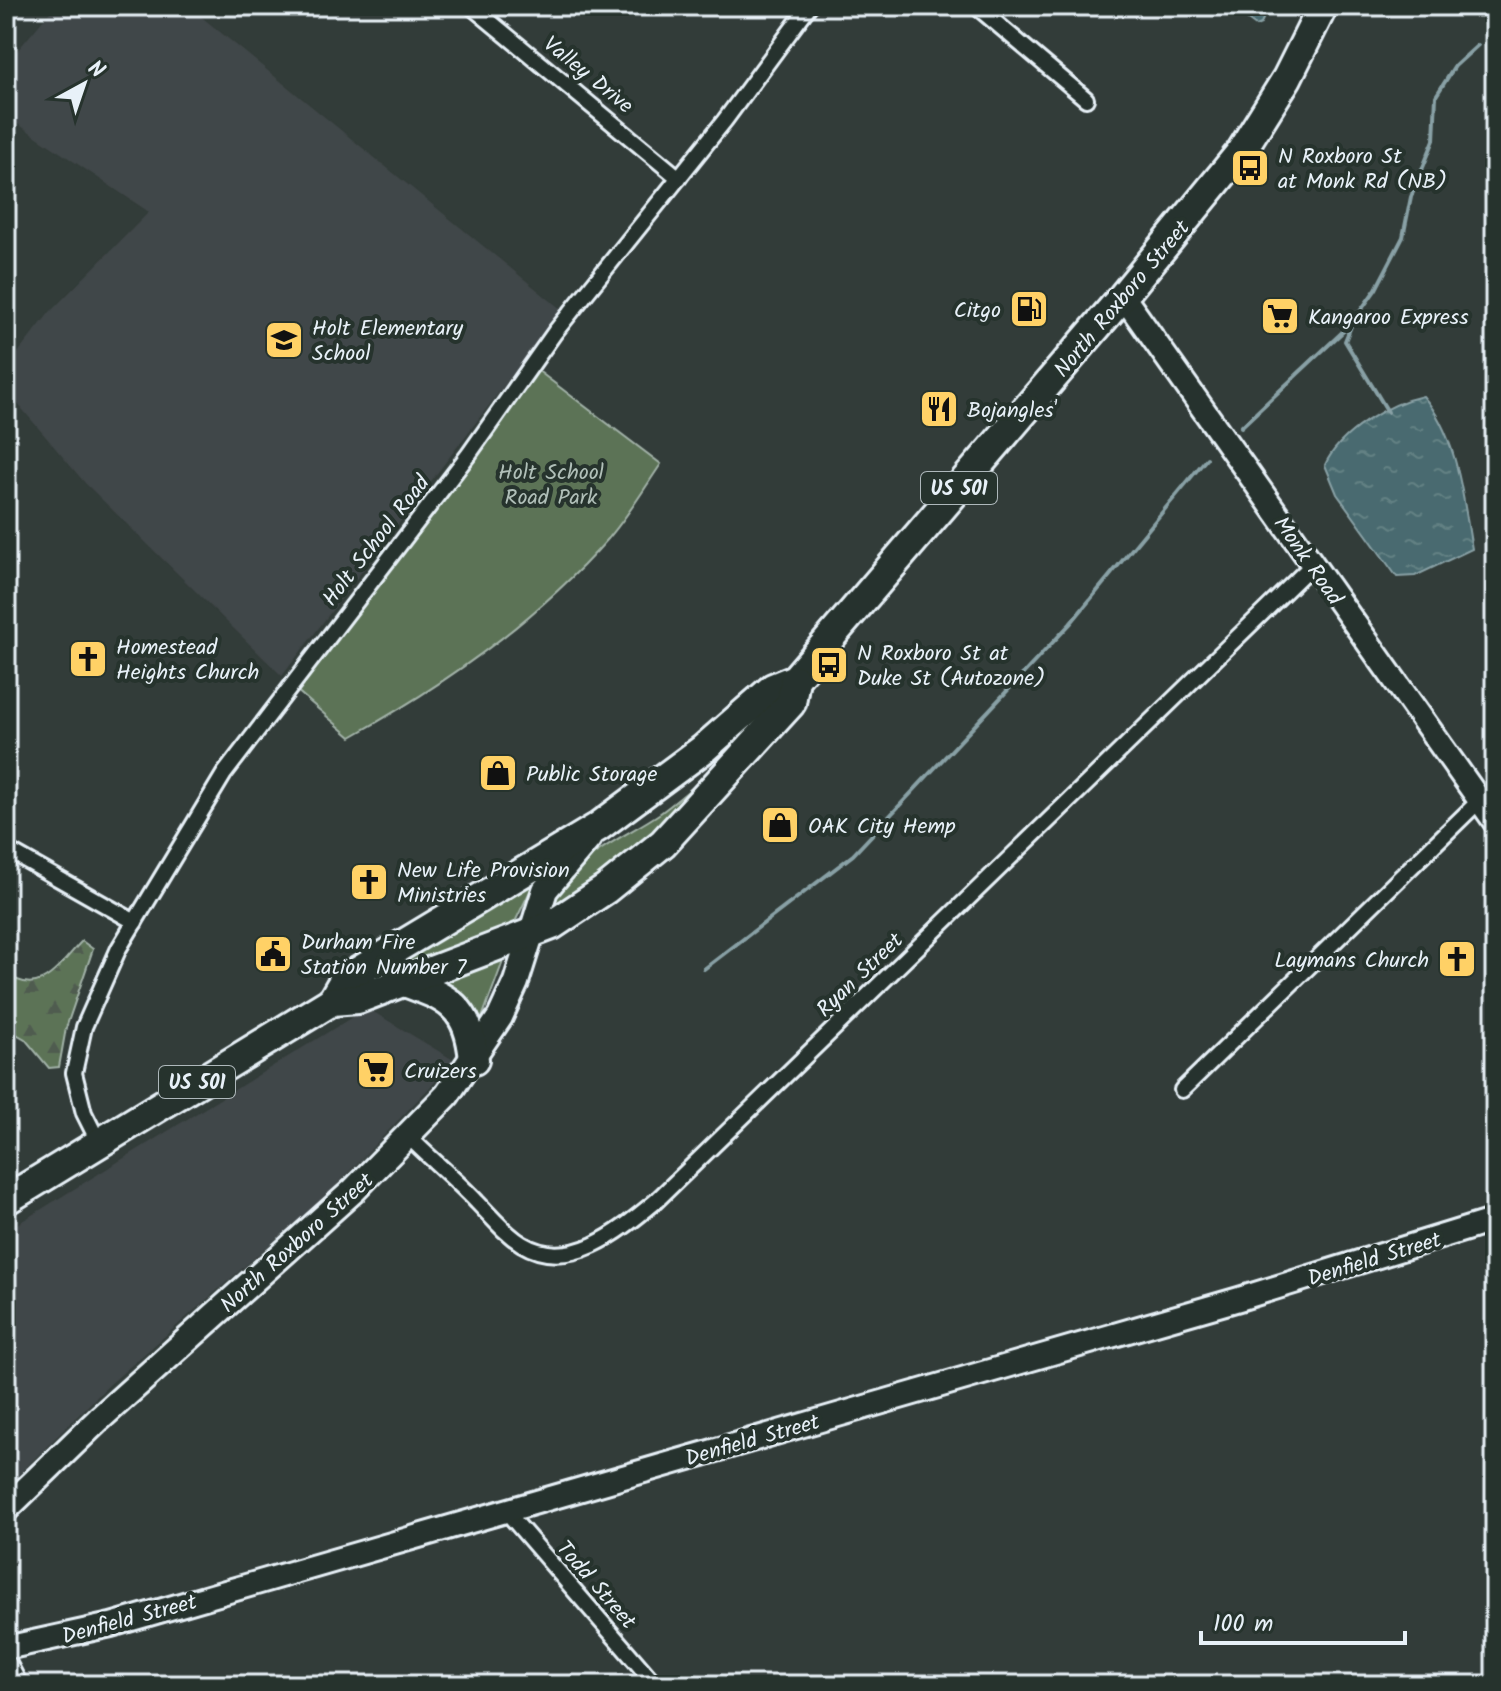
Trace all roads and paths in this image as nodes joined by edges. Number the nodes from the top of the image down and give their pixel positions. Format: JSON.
{"nodes":[{"id":1,"x":471,"y":6,"type":"edge"},
{"id":2,"x":809,"y":6,"type":"edge"},
{"id":3,"x":976,"y":6,"type":"edge"},
{"id":4,"x":1323,"y":6,"type":"edge"},
{"id":5,"x":1086,"y":99,"type":"dead end"},
{"id":6,"x":679,"y":178,"type":"junction"},
{"id":7,"x":1123,"y":296,"type":"junction"},
{"id":8,"x":1312,"y":565,"type":"junction"},
{"id":9,"x":795,"y":679,"type":"junction"},
{"id":10,"x":1479,"y":801,"type":"junction"},
{"id":11,"x":1495,"y":822,"type":"edge"},
{"id":12,"x":598,"y":827,"type":"junction"},
{"id":13,"x":6,"y":849,"type":"edge"},
{"id":14,"x":135,"y":922,"type":"junction"},
{"id":15,"x":530,"y":933,"type":"junction"},
{"id":16,"x":402,"y":981,"type":"junction"},
{"id":17,"x":332,"y":1001,"type":"junction"},
{"id":18,"x":474,"y":1060,"type":"junction"},
{"id":19,"x":1182,"y":1090,"type":"dead end"},
{"id":20,"x":409,"y":1137,"type":"junction"},
{"id":21,"x":98,"y":1141,"type":"junction"},
{"id":22,"x":6,"y":1200,"type":"edge"},
{"id":23,"x":1495,"y":1220,"type":"edge"},
{"id":24,"x":6,"y":1509,"type":"edge"},
{"id":25,"x":505,"y":1510,"type":"junction"},
{"id":26,"x":6,"y":1648,"type":"edge"},
{"id":27,"x":6,"y":1658,"type":"edge"},
{"id":28,"x":20,"y":1685,"type":"edge"},
{"id":29,"x":656,"y":1685,"type":"edge"}],
"edges":[{"from":1,"to":6,"type":"street","name":"Valley Drive"},
{"from":2,"to":6,"type":"street","name":"Holt School Road"},
{"from":3,"to":5,"type":"street"},
{"from":4,"to":7,"type":"highway","name":"North Roxboro Street","number":"US 501"},
{"from":6,"to":14,"type":"street","name":"Holt School Road"},
{"from":7,"to":8,"type":"street","name":"Monk Road"},
{"from":7,"to":9,"type":"highway","name":"North Roxboro Street","number":"US 501"},
{"from":8,"to":10,"type":"street","name":"Monk Road"},
{"from":8,"to":20,"type":"street","name":"Ryan Street"},
{"from":9,"to":12,"type":"highway","name":"North Roxboro Street","number":"US 501"},
{"from":9,"to":15,"type":"highway","name":"North Roxboro Street","number":"US 501"},
{"from":10,"to":11,"type":"street","name":"Monk Road"},
{"from":10,"to":19,"type":"street"},
{"from":12,"to":15,"type":"main road","name":"North Roxboro Street"},
{"from":12,"to":17,"type":"highway","number":"US 501"},
{"from":13,"to":14,"type":"street"},
{"from":14,"to":21,"type":"street","name":"Holt School Road"},
{"from":15,"to":16,"type":"highway","number":"US 501"},
{"from":15,"to":18,"type":"main road","name":"North Roxboro Street"},
{"from":16,"to":17,"type":"highway","number":"US 501"},
{"from":16,"to":18,"type":"highway"},
{"from":17,"to":21,"type":"highway","number":"US 501"},
{"from":18,"to":20,"type":"main road","name":"North Roxboro Street"},
{"from":20,"to":24,"type":"main road","name":"North Roxboro Street"},
{"from":21,"to":22,"type":"highway","number":"US 501"},
{"from":23,"to":25,"type":"street","name":"Denfield Street"},
{"from":25,"to":26,"type":"street","name":"Denfield Street"},
{"from":25,"to":29,"type":"street","name":"Todd Street"},
{"from":27,"to":28,"type":"street"}]}
